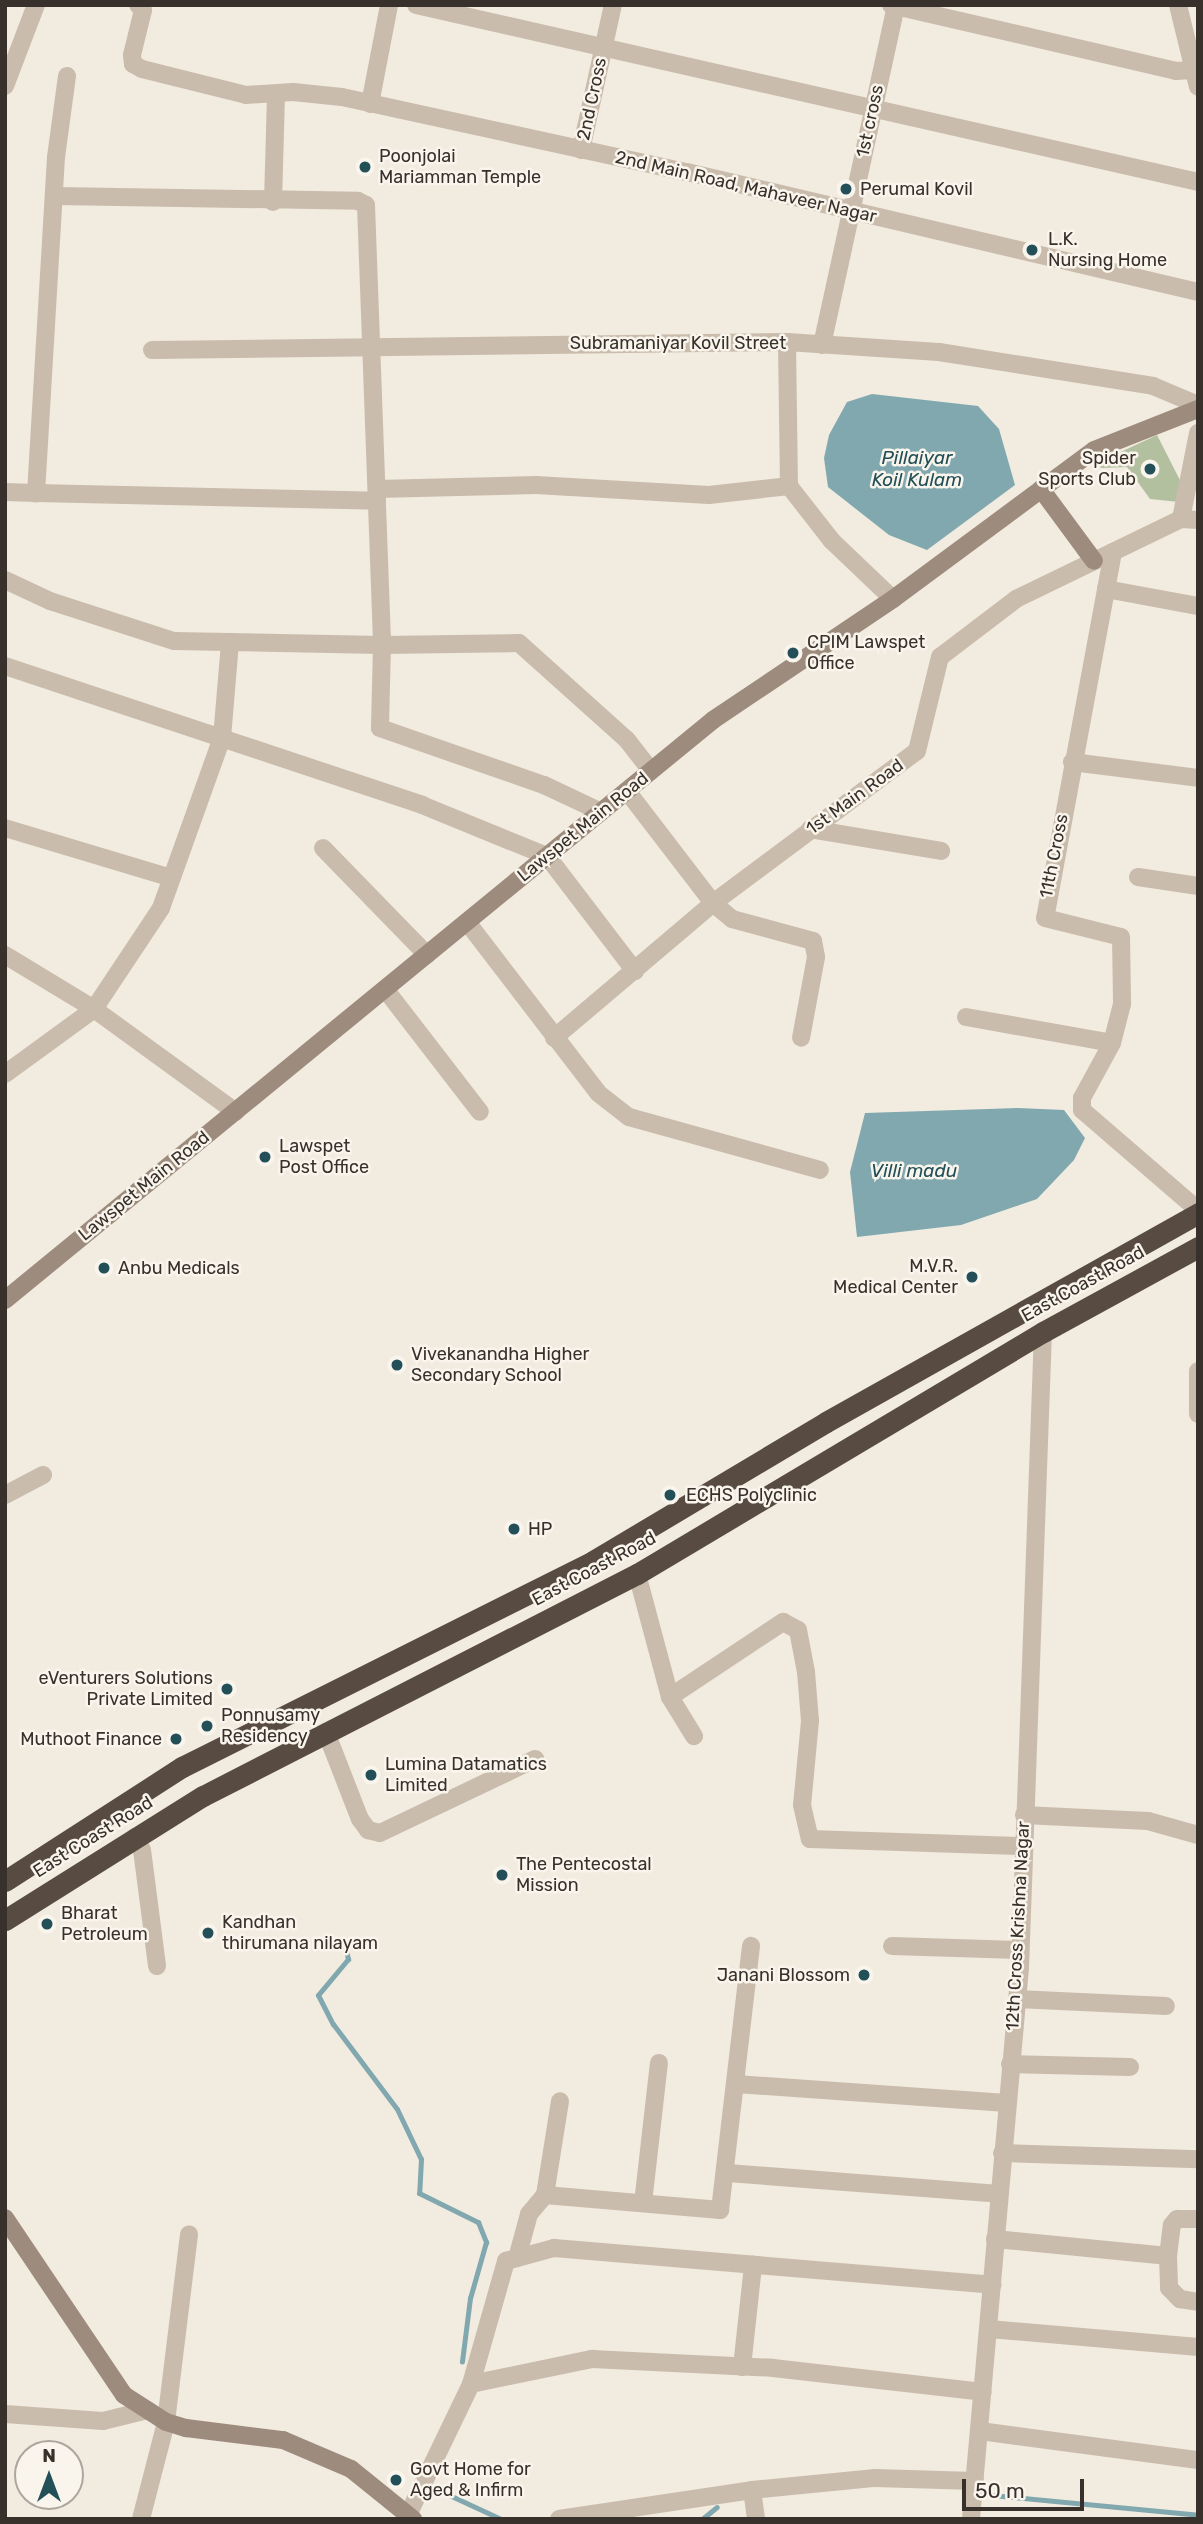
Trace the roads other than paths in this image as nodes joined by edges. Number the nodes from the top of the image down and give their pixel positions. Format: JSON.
{"nodes":[{"id":1,"x":36,"y":5,"type":"edge"},
{"id":2,"x":138,"y":5,"type":"edge"},
{"id":3,"x":389,"y":5,"type":"edge"},
{"id":4,"x":416,"y":5,"type":"edge"},
{"id":5,"x":613,"y":5,"type":"edge"},
{"id":6,"x":1178,"y":5,"type":"edge"},
{"id":7,"x":893,"y":6,"type":"edge"},
{"id":8,"x":603,"y":49,"type":"junction"},
{"id":9,"x":67,"y":76,"type":"dead end"},
{"id":10,"x":1195,"y":78,"type":"edge"},
{"id":11,"x":5,"y":86,"type":"edge"},
{"id":12,"x":284,"y":93,"type":"junction"},
{"id":13,"x":370,"y":104,"type":"junction"},
{"id":14,"x":872,"y":108,"type":"junction"},
{"id":15,"x":581,"y":150,"type":"junction"},
{"id":16,"x":1198,"y":182,"type":"edge"},
{"id":17,"x":56,"y":196,"type":"junction"},
{"id":18,"x":273,"y":202,"type":"junction"},
{"id":19,"x":850,"y":212,"type":"junction"},
{"id":20,"x":1198,"y":292,"type":"edge"},
{"id":21,"x":788,"y":342,"type":"junction"},
{"id":22,"x":822,"y":345,"type":"junction"},
{"id":23,"x":370,"y":348,"type":"junction"},
{"id":24,"x":152,"y":350,"type":"dead end"},
{"id":25,"x":1198,"y":407,"type":"edge"},
{"id":26,"x":1198,"y":433,"type":"edge"},
{"id":27,"x":789,"y":486,"type":"junction"},
{"id":28,"x":1041,"y":489,"type":"junction"},
{"id":29,"x":5,"y":492,"type":"edge"},
{"id":30,"x":36,"y":493,"type":"junction"},
{"id":31,"x":377,"y":495,"type":"junction"},
{"id":32,"x":1189,"y":520,"type":"edge"},
{"id":33,"x":1113,"y":552,"type":"junction"},
{"id":34,"x":1094,"y":561,"type":"junction"},
{"id":35,"x":5,"y":580,"type":"edge"},
{"id":36,"x":1106,"y":589,"type":"junction"},
{"id":37,"x":893,"y":599,"type":"junction"},
{"id":38,"x":1198,"y":606,"type":"edge"},
{"id":39,"x":230,"y":642,"type":"junction"},
{"id":40,"x":382,"y":645,"type":"junction"},
{"id":41,"x":5,"y":666,"type":"edge"},
{"id":42,"x":222,"y":738,"type":"junction"},
{"id":43,"x":1072,"y":762,"type":"junction"},
{"id":44,"x":651,"y":771,"type":"junction"},
{"id":45,"x":1198,"y":778,"type":"edge"},
{"id":46,"x":626,"y":791,"type":"junction"},
{"id":47,"x":601,"y":812,"type":"junction"},
{"id":48,"x":5,"y":828,"type":"edge"},
{"id":49,"x":810,"y":829,"type":"junction"},
{"id":50,"x":323,"y":848,"type":"dead end"},
{"id":51,"x":941,"y":851,"type":"dead end"},
{"id":52,"x":547,"y":856,"type":"junction"},
{"id":53,"x":1138,"y":877,"type":"dead end"},
{"id":54,"x":172,"y":878,"type":"junction"},
{"id":55,"x":1198,"y":886,"type":"edge"},
{"id":56,"x":713,"y":903,"type":"junction"},
{"id":57,"x":467,"y":922,"type":"junction"},
{"id":58,"x":5,"y":955,"type":"edge"},
{"id":59,"x":427,"y":955,"type":"junction"},
{"id":60,"x":635,"y":971,"type":"junction"},
{"id":61,"x":384,"y":989,"type":"junction"},
{"id":62,"x":94,"y":1009,"type":"junction"},
{"id":63,"x":966,"y":1017,"type":"dead end"},
{"id":64,"x":554,"y":1038,"type":"junction"},
{"id":65,"x":801,"y":1038,"type":"dead end"},
{"id":66,"x":1112,"y":1043,"type":"junction"},
{"id":67,"x":5,"y":1074,"type":"edge"},
{"id":68,"x":236,"y":1112,"type":"junction"},
{"id":69,"x":480,"y":1112,"type":"dead end"},
{"id":70,"x":820,"y":1170,"type":"dead end"},
{"id":71,"x":1198,"y":1212,"type":"edge"},
{"id":72,"x":1198,"y":1247,"type":"edge"},
{"id":73,"x":5,"y":1300,"type":"edge"},
{"id":74,"x":1043,"y":1332,"type":"junction"},
{"id":75,"x":1198,"y":1371,"type":"edge"},
{"id":76,"x":1198,"y":1414,"type":"edge"},
{"id":77,"x":43,"y":1475,"type":"dead end"},
{"id":78,"x":5,"y":1495,"type":"edge"},
{"id":79,"x":637,"y":1574,"type":"junction"},
{"id":80,"x":670,"y":1697,"type":"junction"},
{"id":81,"x":326,"y":1732,"type":"junction"},
{"id":82,"x":694,"y":1736,"type":"dead end"},
{"id":83,"x":535,"y":1759,"type":"dead end"},
{"id":84,"x":1024,"y":1815,"type":"junction"},
{"id":85,"x":1198,"y":1835,"type":"edge"},
{"id":86,"x":135,"y":1837,"type":"junction"},
{"id":87,"x":1023,"y":1846,"type":"junction"},
{"id":88,"x":5,"y":1881,"type":"edge"},
{"id":89,"x":5,"y":1920,"type":"edge"},
{"id":90,"x":751,"y":1946,"type":"dead end"},
{"id":91,"x":892,"y":1946,"type":"dead end"},
{"id":92,"x":1020,"y":1950,"type":"junction"},
{"id":93,"x":157,"y":1966,"type":"dead end"},
{"id":94,"x":1017,"y":1999,"type":"junction"},
{"id":95,"x":1166,"y":2006,"type":"dead end"},
{"id":96,"x":659,"y":2063,"type":"dead end"},
{"id":97,"x":1010,"y":2064,"type":"junction"},
{"id":98,"x":1130,"y":2067,"type":"dead end"},
{"id":99,"x":737,"y":2084,"type":"junction"},
{"id":100,"x":560,"y":2101,"type":"dead end"},
{"id":101,"x":1006,"y":2103,"type":"junction"},
{"id":102,"x":1002,"y":2153,"type":"junction"},
{"id":103,"x":1198,"y":2159,"type":"edge"},
{"id":104,"x":728,"y":2173,"type":"junction"},
{"id":105,"x":999,"y":2194,"type":"junction"},
{"id":106,"x":545,"y":2195,"type":"junction"},
{"id":107,"x":643,"y":2203,"type":"junction"},
{"id":108,"x":5,"y":2218,"type":"edge"},
{"id":109,"x":1198,"y":2219,"type":"edge"},
{"id":110,"x":189,"y":2234,"type":"dead end"},
{"id":111,"x":995,"y":2239,"type":"junction"},
{"id":112,"x":1168,"y":2256,"type":"junction"},
{"id":113,"x":517,"y":2258,"type":"junction"},
{"id":114,"x":753,"y":2265,"type":"junction"},
{"id":115,"x":992,"y":2285,"type":"junction"},
{"id":116,"x":1198,"y":2302,"type":"edge"},
{"id":117,"x":989,"y":2329,"type":"junction"},
{"id":118,"x":1198,"y":2347,"type":"edge"},
{"id":119,"x":742,"y":2367,"type":"junction"},
{"id":120,"x":471,"y":2384,"type":"junction"},
{"id":121,"x":983,"y":2392,"type":"junction"},
{"id":122,"x":148,"y":2410,"type":"junction"},
{"id":123,"x":5,"y":2414,"type":"edge"},
{"id":124,"x":166,"y":2422,"type":"junction"},
{"id":125,"x":979,"y":2431,"type":"junction"},
{"id":126,"x":1198,"y":2460,"type":"edge"},
{"id":127,"x":975,"y":2481,"type":"junction"},
{"id":128,"x":752,"y":2490,"type":"junction"},
{"id":129,"x":410,"y":2517,"type":"edge"},
{"id":130,"x":141,"y":2519,"type":"edge"},
{"id":131,"x":559,"y":2519,"type":"edge"},
{"id":132,"x":756,"y":2519,"type":"edge"},
{"id":133,"x":971,"y":2519,"type":"edge"}],
"edges":[{"from":1,"to":11,"type":"street"},
{"from":2,"to":12,"type":"street","name":"2nd Main Road, Mahaveer Nagar"},
{"from":3,"to":13,"type":"street"},
{"from":4,"to":8,"type":"street"},
{"from":5,"to":8,"type":"street","name":"2nd Cross"},
{"from":6,"to":10,"type":"street"},
{"from":7,"to":10,"type":"street"},
{"from":7,"to":14,"type":"street","name":"1st cross"},
{"from":8,"to":14,"type":"street"},
{"from":8,"to":15,"type":"street","name":"2nd Cross"},
{"from":9,"to":17,"type":"street"},
{"from":12,"to":13,"type":"street","name":"2nd Main Road, Mahaveer Nagar"},
{"from":12,"to":18,"type":"street"},
{"from":13,"to":15,"type":"street","name":"2nd Main Road, Mahaveer Nagar"},
{"from":14,"to":16,"type":"street"},
{"from":14,"to":19,"type":"street","name":"1st cross"},
{"from":15,"to":19,"type":"street","name":"2nd Main Road, Mahaveer Nagar"},
{"from":17,"to":18,"type":"street"},
{"from":17,"to":30,"type":"street"},
{"from":18,"to":23,"type":"street"},
{"from":19,"to":20,"type":"street","name":"2nd Main Road, Mahaveer Nagar"},
{"from":19,"to":22,"type":"street","name":"1st cross"},
{"from":21,"to":22,"type":"street","name":"Subramaniyar Kovil Street"},
{"from":21,"to":23,"type":"street","name":"Subramaniyar Kovil Street"},
{"from":21,"to":27,"type":"street"},
{"from":22,"to":25,"type":"street","name":"Subramaniyar Kovil Street"},
{"from":23,"to":24,"type":"street","name":"Subramaniyar Kovil Street"},
{"from":23,"to":31,"type":"street"},
{"from":25,"to":28,"type":"street","name":"Lawspet Main Road"},
{"from":26,"to":32,"type":"street"},
{"from":27,"to":31,"type":"street"},
{"from":27,"to":37,"type":"street"},
{"from":28,"to":34,"type":"street"},
{"from":28,"to":37,"type":"street","name":"Lawspet Main Road"},
{"from":29,"to":30,"type":"street"},
{"from":30,"to":31,"type":"street"},
{"from":31,"to":40,"type":"street"},
{"from":32,"to":33,"type":"street","name":"1st Main Road"},
{"from":33,"to":34,"type":"street","name":"1st Main Road"},
{"from":33,"to":36,"type":"street","name":"11th Cross"},
{"from":34,"to":49,"type":"street","name":"1st Main Road"},
{"from":35,"to":39,"type":"street"},
{"from":36,"to":38,"type":"street"},
{"from":36,"to":43,"type":"street","name":"11th Cross"},
{"from":37,"to":44,"type":"street","name":"Lawspet Main Road"},
{"from":39,"to":40,"type":"street"},
{"from":39,"to":42,"type":"street"},
{"from":40,"to":44,"type":"street"},
{"from":40,"to":47,"type":"street"},
{"from":41,"to":42,"type":"street"},
{"from":42,"to":52,"type":"street"},
{"from":42,"to":54,"type":"street"},
{"from":43,"to":45,"type":"street"},
{"from":43,"to":66,"type":"street","name":"11th Cross"},
{"from":44,"to":46,"type":"street","name":"Lawspet Main Road"},
{"from":46,"to":47,"type":"street","name":"Lawspet Main Road"},
{"from":46,"to":56,"type":"street"},
{"from":47,"to":52,"type":"street","name":"Lawspet Main Road"},
{"from":48,"to":54,"type":"street"},
{"from":49,"to":51,"type":"street"},
{"from":49,"to":56,"type":"street","name":"1st Main Road"},
{"from":50,"to":59,"type":"street"},
{"from":52,"to":57,"type":"street","name":"Lawspet Main Road"},
{"from":52,"to":60,"type":"street"},
{"from":53,"to":55,"type":"street"},
{"from":54,"to":62,"type":"street"},
{"from":56,"to":60,"type":"street","name":"1st Main Road"},
{"from":56,"to":65,"type":"street"},
{"from":57,"to":59,"type":"street","name":"Lawspet Main Road"},
{"from":57,"to":64,"type":"street"},
{"from":58,"to":62,"type":"street"},
{"from":59,"to":61,"type":"street","name":"Lawspet Main Road"},
{"from":60,"to":64,"type":"street","name":"1st Main Road"},
{"from":61,"to":68,"type":"street","name":"Lawspet Main Road"},
{"from":61,"to":69,"type":"street"},
{"from":62,"to":67,"type":"street"},
{"from":62,"to":68,"type":"street"},
{"from":63,"to":66,"type":"street"},
{"from":64,"to":70,"type":"street"},
{"from":66,"to":71,"type":"street","name":"11th Cross"},
{"from":68,"to":73,"type":"street","name":"Lawspet Main Road"},
{"from":71,"to":88,"type":"highway","name":"East Coast Road"},
{"from":72,"to":74,"type":"highway","name":"East Coast Road"},
{"from":74,"to":79,"type":"highway","name":"East Coast Road"},
{"from":74,"to":84,"type":"street","name":"12th Cross Krishna Nagar"},
{"from":75,"to":76,"type":"street"},
{"from":77,"to":78,"type":"street"},
{"from":79,"to":80,"type":"street"},
{"from":79,"to":81,"type":"highway","name":"East Coast Road"},
{"from":80,"to":82,"type":"street"},
{"from":80,"to":87,"type":"street"},
{"from":81,"to":83,"type":"street"},
{"from":81,"to":86,"type":"highway","name":"East Coast Road"},
{"from":84,"to":85,"type":"street"},
{"from":84,"to":87,"type":"street","name":"12th Cross Krishna Nagar"},
{"from":86,"to":89,"type":"highway","name":"East Coast Road"},
{"from":86,"to":93,"type":"street"},
{"from":87,"to":92,"type":"street","name":"12th Cross Krishna Nagar"},
{"from":90,"to":99,"type":"street"},
{"from":91,"to":92,"type":"street"},
{"from":92,"to":94,"type":"street","name":"12th Cross Krishna Nagar"},
{"from":94,"to":95,"type":"street"},
{"from":94,"to":97,"type":"street","name":"12th Cross Krishna Nagar"},
{"from":96,"to":107,"type":"street"},
{"from":97,"to":98,"type":"street"},
{"from":97,"to":101,"type":"street","name":"12th Cross Krishna Nagar"},
{"from":99,"to":101,"type":"street"},
{"from":99,"to":104,"type":"street"},
{"from":100,"to":106,"type":"street"},
{"from":101,"to":102,"type":"street","name":"12th Cross Krishna Nagar"},
{"from":102,"to":103,"type":"street"},
{"from":102,"to":105,"type":"street","name":"12th Cross Krishna Nagar"},
{"from":104,"to":105,"type":"street"},
{"from":104,"to":107,"type":"street"},
{"from":105,"to":111,"type":"street","name":"12th Cross Krishna Nagar"},
{"from":106,"to":107,"type":"street"},
{"from":106,"to":113,"type":"street"},
{"from":108,"to":122,"type":"street"},
{"from":109,"to":112,"type":"street"},
{"from":110,"to":124,"type":"street"},
{"from":111,"to":112,"type":"street"},
{"from":111,"to":115,"type":"street","name":"12th Cross Krishna Nagar"},
{"from":112,"to":116,"type":"street"},
{"from":113,"to":114,"type":"street"},
{"from":113,"to":120,"type":"street"},
{"from":114,"to":115,"type":"street"},
{"from":114,"to":119,"type":"street"},
{"from":115,"to":117,"type":"street","name":"12th Cross Krishna Nagar"},
{"from":117,"to":118,"type":"street"},
{"from":117,"to":121,"type":"street","name":"12th Cross Krishna Nagar"},
{"from":119,"to":120,"type":"street"},
{"from":119,"to":121,"type":"street"},
{"from":120,"to":129,"type":"street"},
{"from":121,"to":125,"type":"street","name":"12th Cross Krishna Nagar"},
{"from":122,"to":123,"type":"street"},
{"from":122,"to":124,"type":"street"},
{"from":124,"to":129,"type":"street"},
{"from":124,"to":130,"type":"street"},
{"from":125,"to":126,"type":"street"},
{"from":125,"to":127,"type":"street","name":"12th Cross Krishna Nagar"},
{"from":127,"to":128,"type":"street"},
{"from":127,"to":133,"type":"street","name":"12th Cross Krishna Nagar"},
{"from":128,"to":131,"type":"street"},
{"from":128,"to":132,"type":"street"}]}
